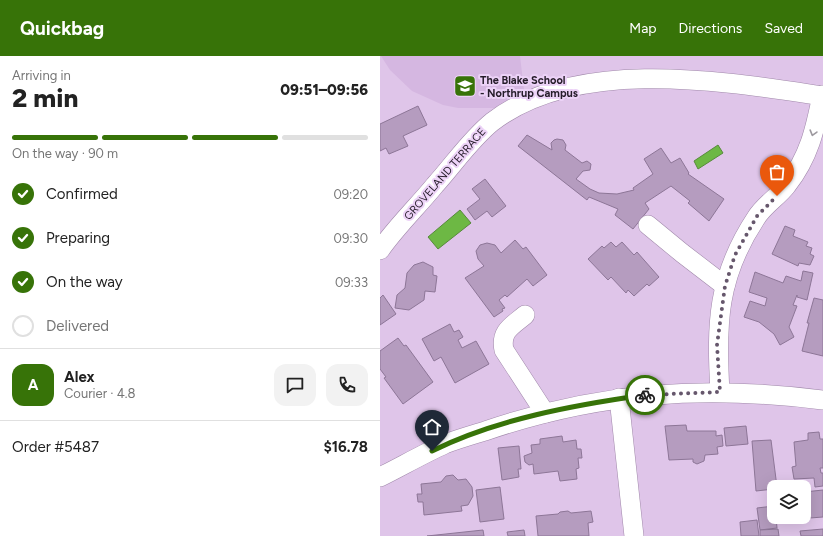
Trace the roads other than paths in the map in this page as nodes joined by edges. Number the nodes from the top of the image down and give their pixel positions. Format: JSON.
{"nodes":[{"id":1,"x":822,"y":95,"type":"edge"},
{"id":2,"x":648,"y":225,"type":"dead end"},
{"id":3,"x":381,"y":245,"type":"edge"},
{"id":4,"x":725,"y":286,"type":"junction"},
{"id":5,"x":525,"y":315,"type":"dead end"},
{"id":6,"x":720,"y":392,"type":"junction"},
{"id":7,"x":619,"y":398,"type":"junction"},
{"id":8,"x":823,"y":400,"type":"edge"},
{"id":9,"x":545,"y":413,"type":"junction"},
{"id":10,"x":380,"y":477,"type":"edge"},
{"id":11,"x":634,"y":536,"type":"edge"}],
"edges":[{"from":1,"to":3,"type":"street","name":"GROVELAND TERRACE"},
{"from":1,"to":4,"type":"street","one_way":true},
{"from":2,"to":4,"type":"street"},
{"from":4,"to":6,"type":"street"},
{"from":5,"to":9,"type":"street"},
{"from":6,"to":7,"type":"street"},
{"from":6,"to":8,"type":"street"},
{"from":7,"to":9,"type":"street"},
{"from":7,"to":11,"type":"street"},
{"from":9,"to":10,"type":"street"}]}
